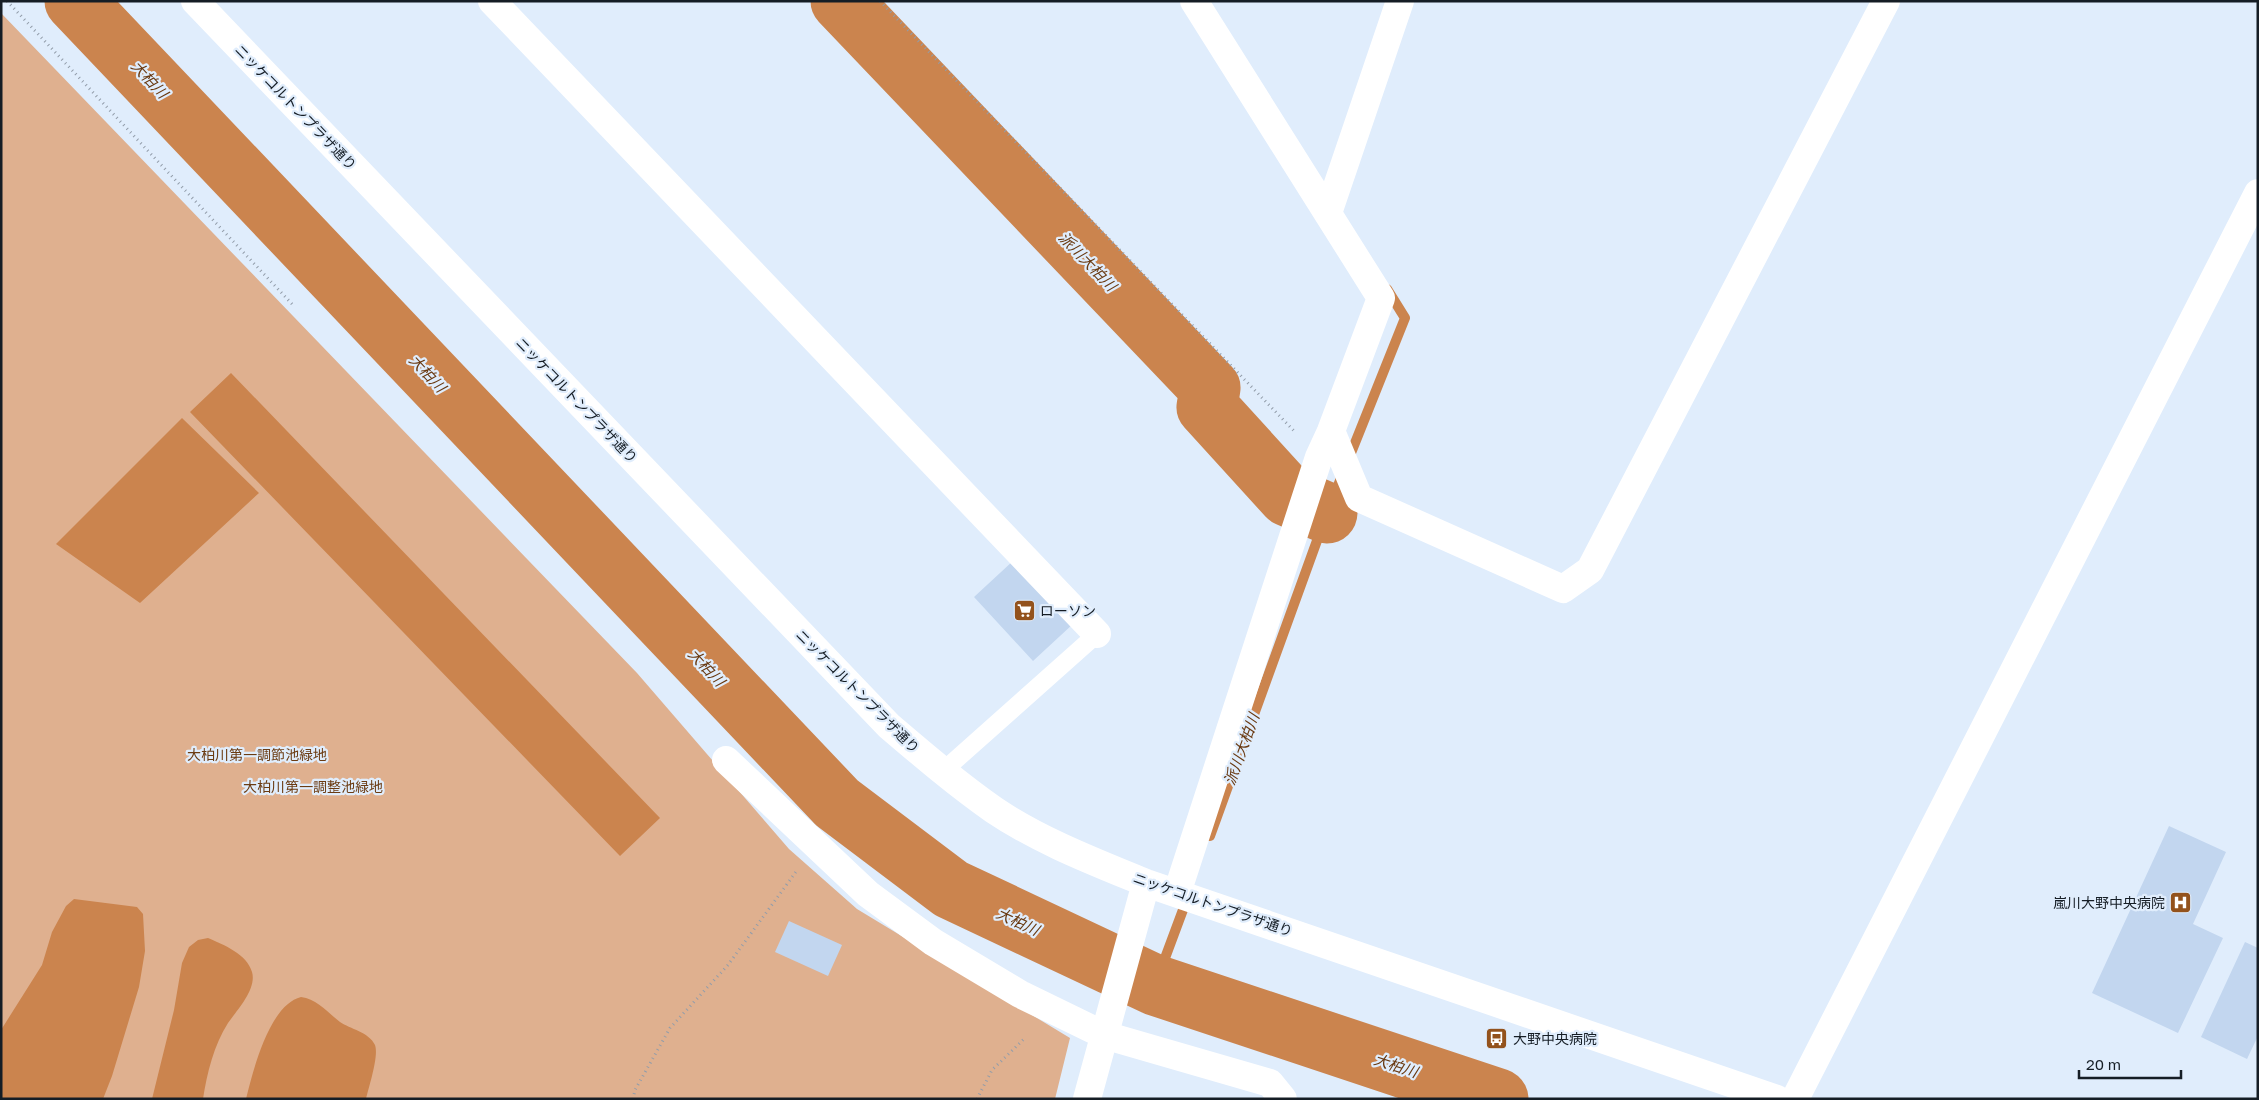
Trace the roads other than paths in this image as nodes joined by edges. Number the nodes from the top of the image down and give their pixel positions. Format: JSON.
{"nodes":[{"id":1,"x":195,"y":1,"type":"edge"},
{"id":2,"x":492,"y":1,"type":"edge"},
{"id":3,"x":1194,"y":1,"type":"edge"},
{"id":4,"x":1400,"y":1,"type":"edge"},
{"id":5,"x":1886,"y":1,"type":"edge"},
{"id":6,"x":2258,"y":193,"type":"edge"},
{"id":7,"x":1328,"y":213,"type":"junction"},
{"id":8,"x":1331,"y":431,"type":"junction"},
{"id":9,"x":1098,"y":634,"type":"joint"},
{"id":10,"x":726,"y":760,"type":"dead end"},
{"id":11,"x":942,"y":772,"type":"junction"},
{"id":12,"x":1146,"y":883,"type":"junction"},
{"id":13,"x":1177,"y":893,"type":"junction"},
{"id":14,"x":1107,"y":1024,"type":"junction"},
{"id":15,"x":1087,"y":1099,"type":"edge"},
{"id":16,"x":1283,"y":1099,"type":"edge"},
{"id":17,"x":1777,"y":1099,"type":"edge"},
{"id":18,"x":1795,"y":1099,"type":"edge"}],
"edges":[{"from":1,"to":11,"type":"street","name":"ニッケコルトンプラザ通り"},
{"from":2,"to":9,"type":"street"},
{"from":3,"to":7,"type":"street"},
{"from":4,"to":7,"type":"street"},
{"from":5,"to":8,"type":"street"},
{"from":6,"to":18,"type":"street"},
{"from":7,"to":8,"type":"street"},
{"from":8,"to":13,"type":"street"},
{"from":9,"to":11,"type":"lane"},
{"from":10,"to":14,"type":"street"},
{"from":11,"to":12,"type":"street","name":"ニッケコルトンプラザ通り"},
{"from":12,"to":13,"type":"street","name":"ニッケコルトンプラザ通り"},
{"from":12,"to":14,"type":"street"},
{"from":13,"to":17,"type":"street","name":"ニッケコルトンプラザ通り"},
{"from":14,"to":15,"type":"street"},
{"from":14,"to":16,"type":"street"}]}
